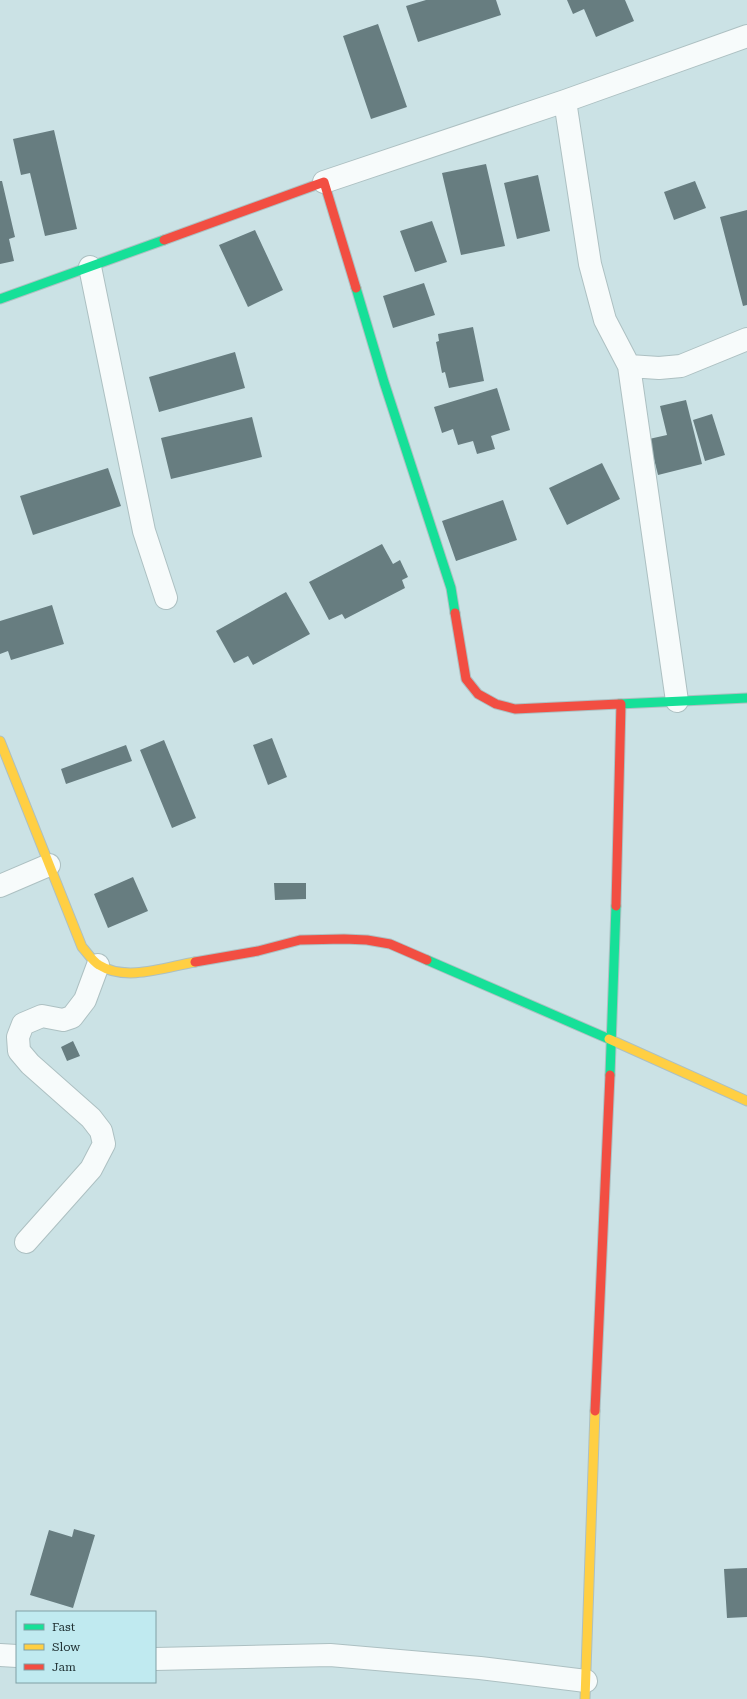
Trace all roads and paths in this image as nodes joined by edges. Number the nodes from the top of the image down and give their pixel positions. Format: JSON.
{"nodes":[{"id":1,"x":747,"y":36,"type":"edge"},
{"id":2,"x":565,"y":101,"type":"junction"},
{"id":3,"x":324,"y":182,"type":"junction"},
{"id":4,"x":90,"y":267,"type":"junction"},
{"id":5,"x":0,"y":299,"type":"edge"},
{"id":6,"x":747,"y":339,"type":"edge"},
{"id":7,"x":629,"y":366,"type":"junction"},
{"id":8,"x":166,"y":598,"type":"dead end"},
{"id":9,"x":747,"y":698,"type":"edge"},
{"id":10,"x":677,"y":702,"type":"junction"},
{"id":11,"x":620,"y":704,"type":"junction"},
{"id":12,"x":0,"y":741,"type":"edge"},
{"id":13,"x":49,"y":865,"type":"junction"},
{"id":14,"x":0,"y":886,"type":"edge"},
{"id":15,"x":98,"y":965,"type":"junction"},
{"id":16,"x":612,"y":1041,"type":"junction"},
{"id":17,"x":747,"y":1101,"type":"edge"},
{"id":18,"x":26,"y":1242,"type":"dead end"},
{"id":19,"x":0,"y":1655,"type":"edge"},
{"id":20,"x":16,"y":1656,"type":"edge"},
{"id":21,"x":156,"y":1659,"type":"edge"},
{"id":22,"x":586,"y":1690,"type":"edge"}],
"edges":[{"from":1,"to":2,"type":"street"},
{"from":2,"to":3,"type":"street"},
{"from":2,"to":7,"type":"street"},
{"from":3,"to":4,"type":"street"},
{"from":3,"to":11,"type":"street"},
{"from":4,"to":5,"type":"street"},
{"from":4,"to":8,"type":"street"},
{"from":6,"to":7,"type":"street"},
{"from":7,"to":10,"type":"street"},
{"from":9,"to":10,"type":"street"},
{"from":10,"to":11,"type":"street"},
{"from":11,"to":16,"type":"street"},
{"from":12,"to":13,"type":"street"},
{"from":13,"to":14,"type":"street"},
{"from":13,"to":15,"type":"street"},
{"from":15,"to":16,"type":"street"},
{"from":15,"to":18,"type":"street"},
{"from":16,"to":17,"type":"street"},
{"from":16,"to":22,"type":"street"},
{"from":19,"to":20,"type":"street"},
{"from":21,"to":22,"type":"street"}]}
